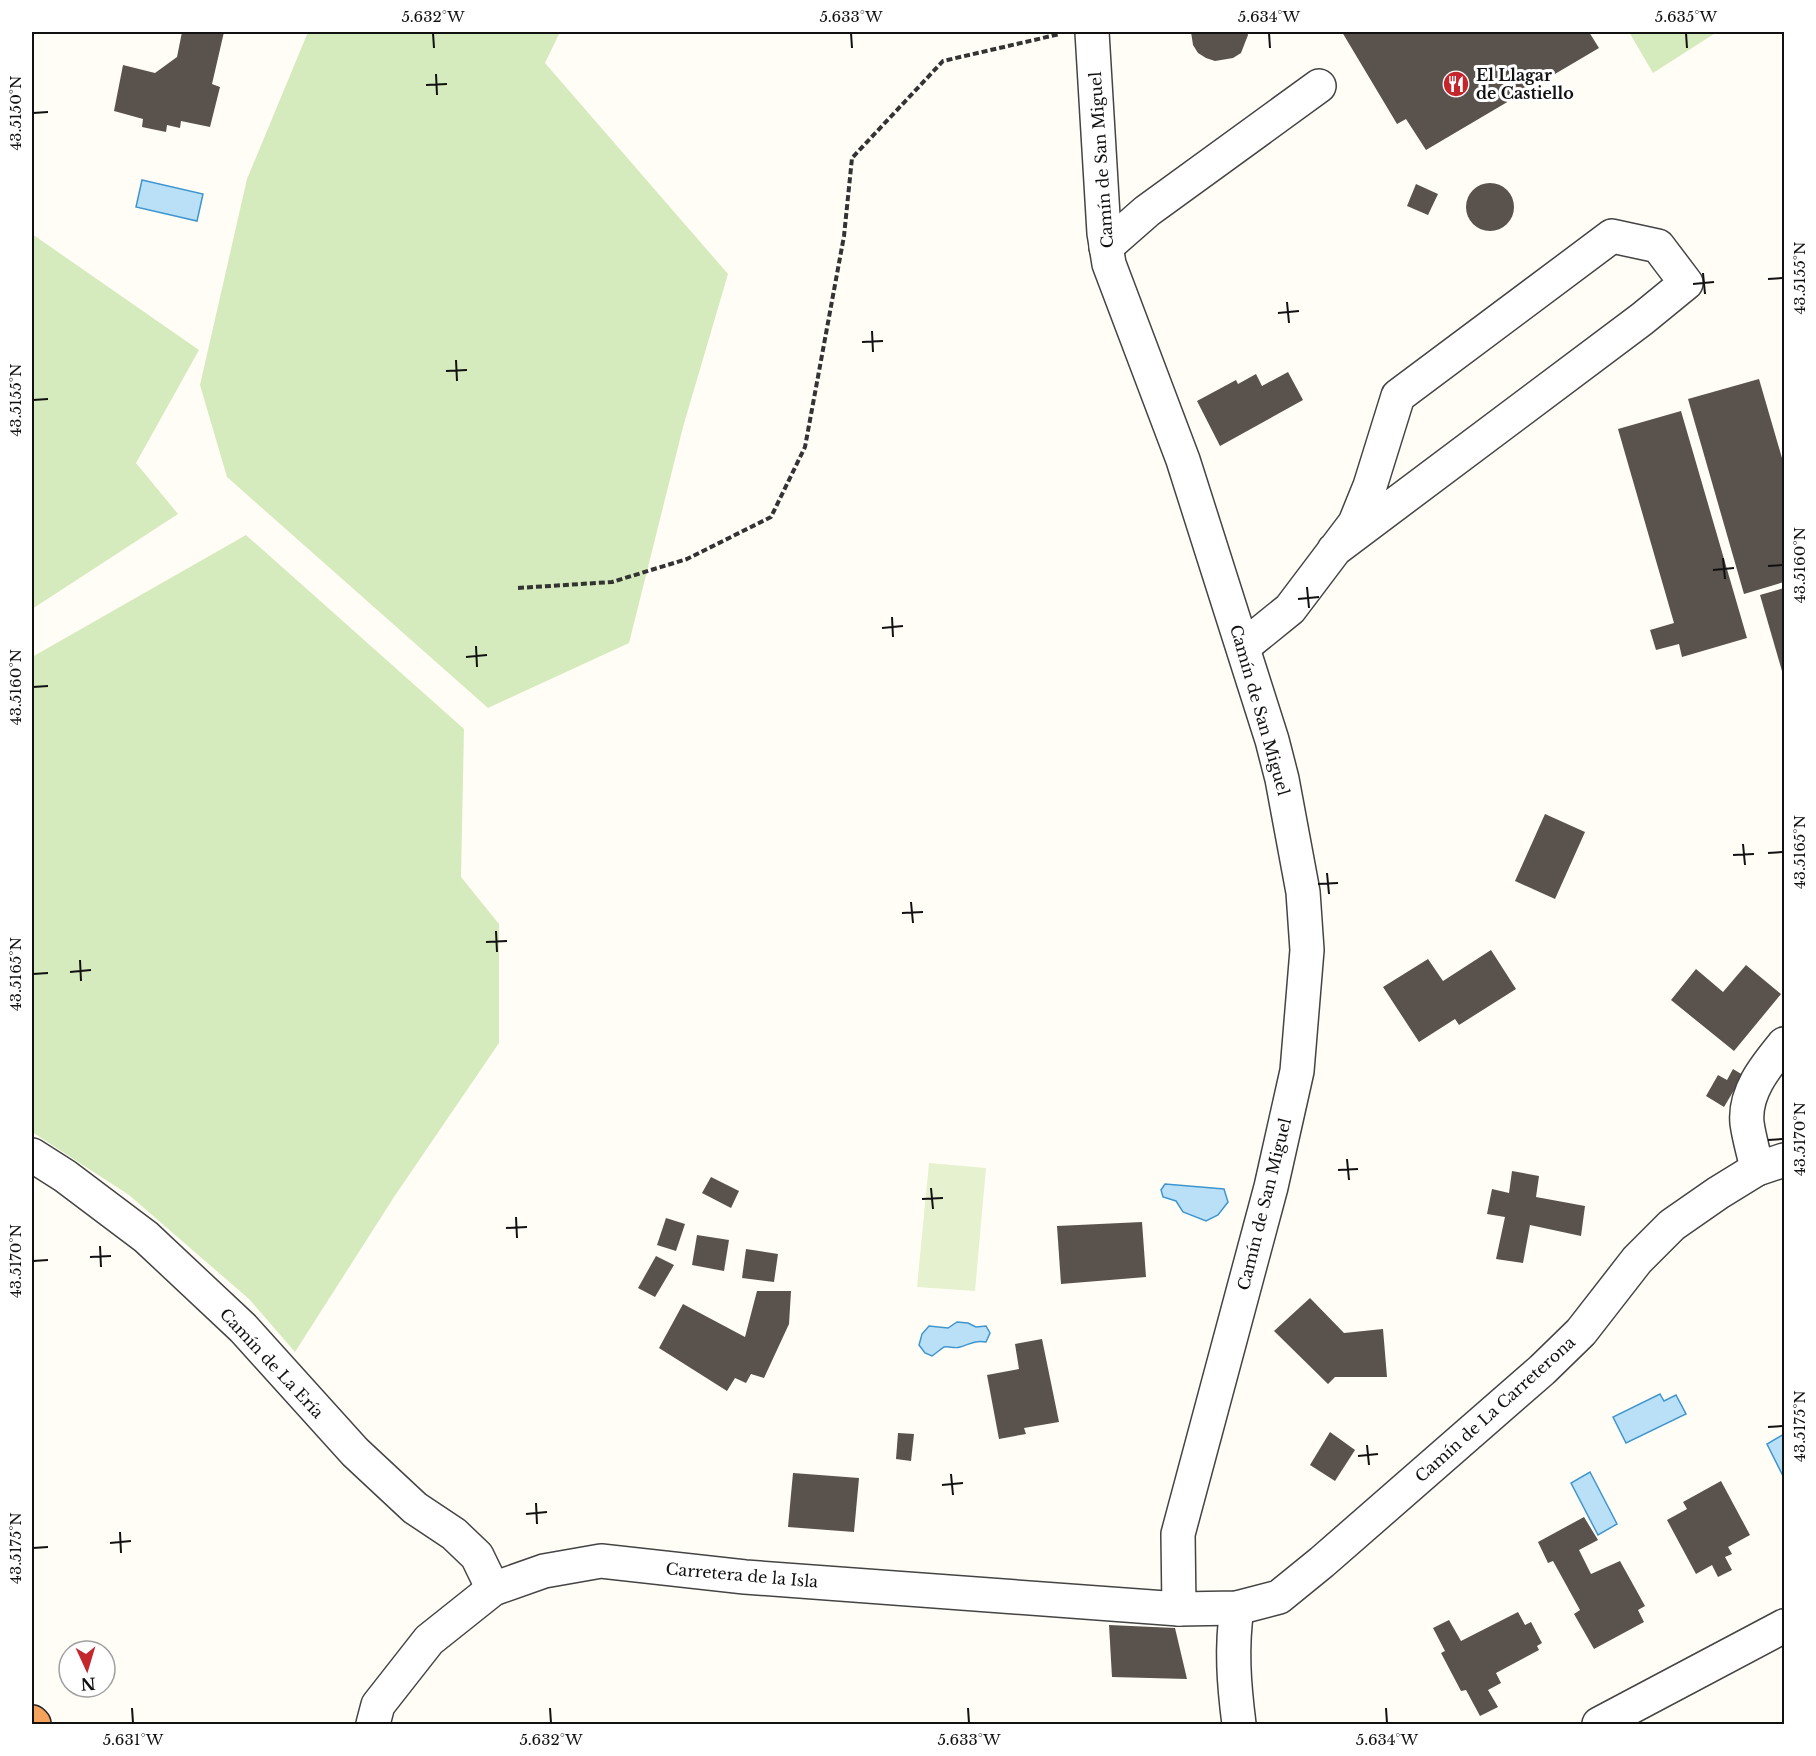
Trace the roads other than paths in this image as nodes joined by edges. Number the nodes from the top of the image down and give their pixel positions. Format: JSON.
{"nodes":[{"id":1,"x":1092,"y":32,"type":"edge"},
{"id":2,"x":1319,"y":86,"type":"dead end"},
{"id":3,"x":1106,"y":247,"type":"junction"},
{"id":4,"x":1334,"y":550,"type":"junction"},
{"id":5,"x":1243,"y":647,"type":"junction"},
{"id":6,"x":1785,"y":1044,"type":"edge"},
{"id":7,"x":32,"y":1155,"type":"edge"},
{"id":8,"x":1771,"y":1165,"type":"edge"},
{"id":9,"x":493,"y":1588,"type":"junction"},
{"id":10,"x":1237,"y":1608,"type":"junction"},
{"id":11,"x":1179,"y":1609,"type":"junction"},
{"id":12,"x":1785,"y":1626,"type":"edge"},
{"id":13,"x":373,"y":1725,"type":"edge"},
{"id":14,"x":1239,"y":1725,"type":"edge"},
{"id":15,"x":1599,"y":1725,"type":"edge"}],
"edges":[{"from":1,"to":3,"type":"street","name":"Camín de San Miguel"},
{"from":2,"to":3,"type":"street"},
{"from":3,"to":5,"type":"street","name":"Camín de San Miguel"},
{"from":4,"to":4,"type":"street"},
{"from":4,"to":5,"type":"street"},
{"from":5,"to":11,"type":"street","name":"Camín de San Miguel"},
{"from":6,"to":8,"type":"street"},
{"from":7,"to":9,"type":"street","name":"Camín de La Ería"},
{"from":8,"to":10,"type":"street","name":"Camín de La Carreterona"},
{"from":9,"to":11,"type":"street","name":"Carretera de la Isla"},
{"from":9,"to":13,"type":"street","name":"Carretera de la Isla"},
{"from":10,"to":11,"type":"street","name":"Camín de La Carreterona"},
{"from":10,"to":14,"type":"street"},
{"from":12,"to":15,"type":"street"}]}
